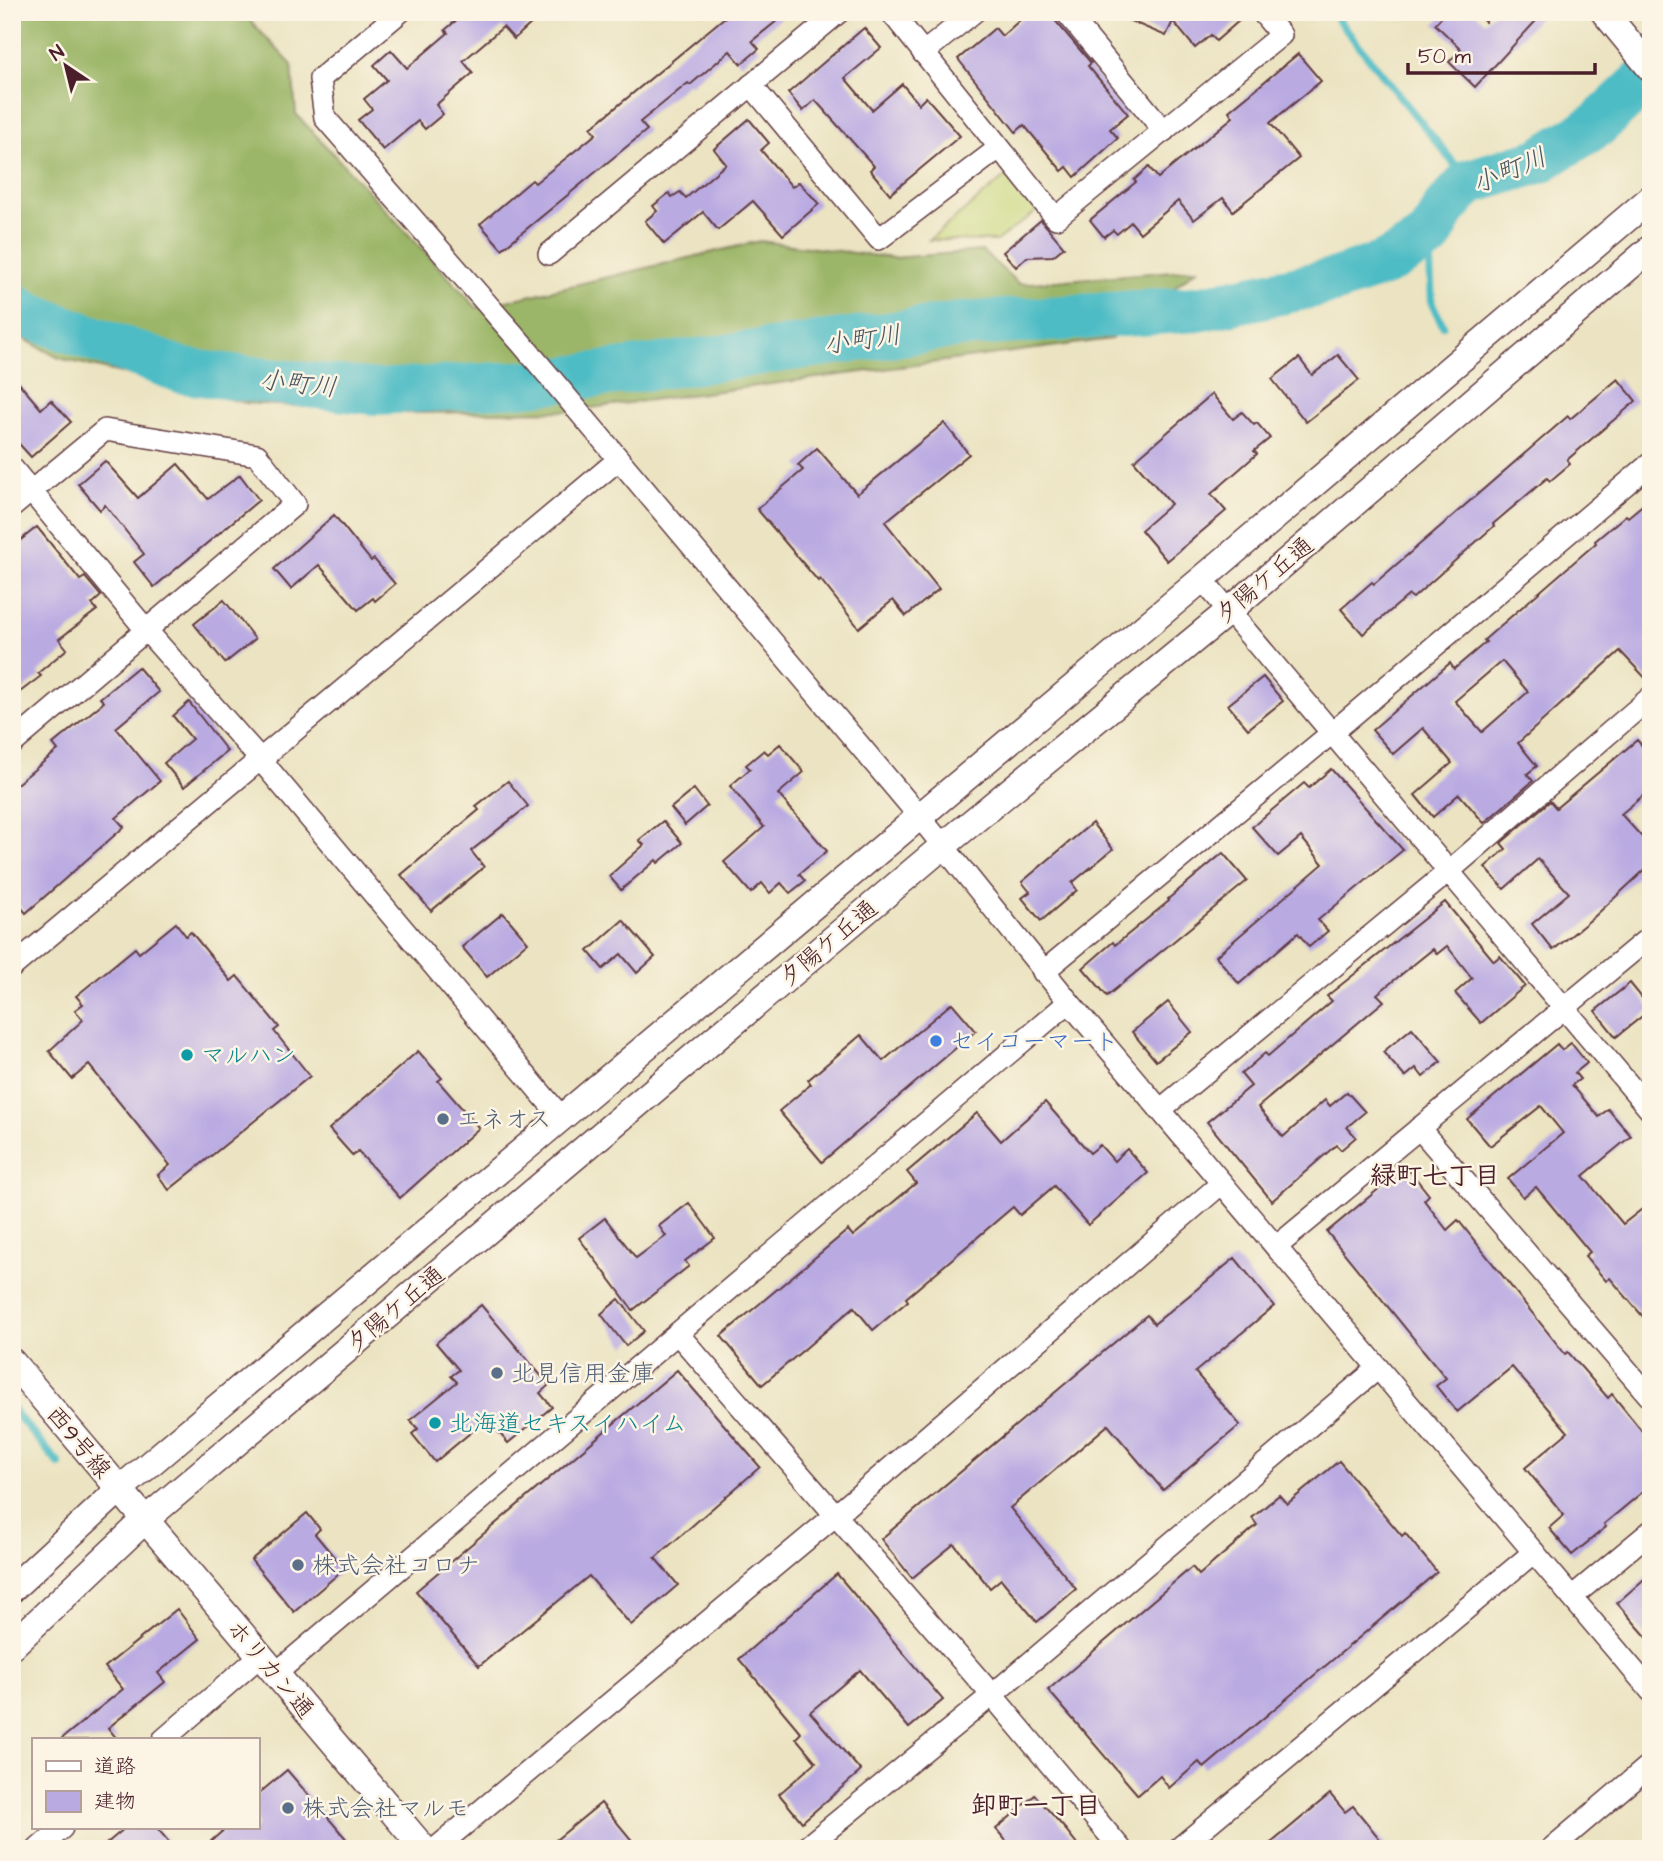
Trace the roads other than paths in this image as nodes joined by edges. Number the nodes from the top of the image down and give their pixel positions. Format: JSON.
{"nodes":[{"id":1,"x":400,"y":12,"type":"edge"},
{"id":2,"x":839,"y":12,"type":"edge"},
{"id":3,"x":891,"y":12,"type":"edge"},
{"id":4,"x":974,"y":12,"type":"edge"},
{"id":5,"x":1066,"y":12,"type":"edge"},
{"id":6,"x":1262,"y":12,"type":"edge"},
{"id":7,"x":1610,"y":20,"type":"edge"},
{"id":8,"x":923,"y":53,"type":"junction"},
{"id":9,"x":1651,"y":69,"type":"edge"},
{"id":10,"x":751,"y":85,"type":"junction"},
{"id":11,"x":1164,"y":131,"type":"junction"},
{"id":12,"x":999,"y":148,"type":"junction"},
{"id":13,"x":1651,"y":198,"type":"edge"},
{"id":14,"x":1651,"y":248,"type":"edge"},
{"id":15,"x":550,"y":254,"type":"dead end"},
{"id":16,"x":618,"y":460,"type":"junction"},
{"id":17,"x":1651,"y":463,"type":"edge"},
{"id":18,"x":12,"y":468,"type":"edge"},
{"id":19,"x":32,"y":490,"type":"junction"},
{"id":20,"x":12,"y":507,"type":"edge"},
{"id":21,"x":1202,"y":579,"type":"junction"},
{"id":22,"x":1229,"y":611,"type":"junction"},
{"id":23,"x":147,"y":631,"type":"junction"},
{"id":24,"x":1651,"y":697,"type":"edge"},
{"id":25,"x":1333,"y":732,"type":"junction"},
{"id":26,"x":12,"y":744,"type":"edge"},
{"id":27,"x":260,"y":759,"type":"junction"},
{"id":28,"x":919,"y":816,"type":"junction"},
{"id":29,"x":943,"y":846,"type":"junction"},
{"id":30,"x":1448,"y":872,"type":"junction"},
{"id":31,"x":1651,"y":936,"type":"edge"},
{"id":32,"x":12,"y":967,"type":"edge"},
{"id":33,"x":1043,"y":972,"type":"junction"},
{"id":34,"x":1069,"y":1002,"type":"junction"},
{"id":35,"x":1564,"y":1009,"type":"junction"},
{"id":36,"x":1160,"y":1110,"type":"junction"},
{"id":37,"x":1651,"y":1111,"type":"edge"},
{"id":38,"x":561,"y":1117,"type":"junction"},
{"id":39,"x":1419,"y":1128,"type":"junction"},
{"id":40,"x":1222,"y":1183,"type":"junction"},
{"id":41,"x":1276,"y":1247,"type":"junction"},
{"id":42,"x":678,"y":1334,"type":"junction"},
{"id":43,"x":12,"y":1362,"type":"edge"},
{"id":44,"x":1378,"y":1367,"type":"junction"},
{"id":45,"x":1651,"y":1398,"type":"edge"},
{"id":46,"x":120,"y":1489,"type":"junction"},
{"id":47,"x":836,"y":1514,"type":"junction"},
{"id":48,"x":145,"y":1520,"type":"junction"},
{"id":49,"x":1651,"y":1531,"type":"edge"},
{"id":50,"x":1534,"y":1552,"type":"junction"},
{"id":51,"x":12,"y":1588,"type":"edge"},
{"id":52,"x":1572,"y":1597,"type":"junction"},
{"id":53,"x":12,"y":1646,"type":"edge"},
{"id":54,"x":268,"y":1665,"type":"junction"},
{"id":55,"x":1651,"y":1691,"type":"edge"},
{"id":56,"x":992,"y":1695,"type":"junction"},
{"id":57,"x":166,"y":1738,"type":"edge"},
{"id":58,"x":1651,"y":1764,"type":"edge"},
{"id":59,"x":61,"y":1829,"type":"edge"},
{"id":60,"x":37,"y":1849,"type":"edge"},
{"id":61,"x":424,"y":1849,"type":"edge"},
{"id":62,"x":435,"y":1849,"type":"edge"},
{"id":63,"x":804,"y":1849,"type":"edge"},
{"id":64,"x":1121,"y":1849,"type":"edge"},
{"id":65,"x":1178,"y":1849,"type":"edge"},
{"id":66,"x":1552,"y":1849,"type":"edge"}],
"edges":[{"from":1,"to":16,"type":"street"},
{"from":2,"to":10,"type":"street"},
{"from":3,"to":8,"type":"street"},
{"from":4,"to":8,"type":"street"},
{"from":5,"to":11,"type":"street"},
{"from":6,"to":11,"type":"street"},
{"from":7,"to":9,"type":"street"},
{"from":8,"to":12,"type":"street"},
{"from":10,"to":12,"type":"street"},
{"from":10,"to":15,"type":"street"},
{"from":11,"to":12,"type":"street"},
{"from":13,"to":21,"type":"street","name":"夕陽ケ丘通"},
{"from":14,"to":22,"type":"street","name":"夕陽ケ丘通"},
{"from":16,"to":27,"type":"street"},
{"from":16,"to":28,"type":"street"},
{"from":17,"to":25,"type":"street"},
{"from":18,"to":19,"type":"street"},
{"from":19,"to":20,"type":"street"},
{"from":19,"to":23,"type":"street"},
{"from":19,"to":23,"type":"street"},
{"from":21,"to":22,"type":"street"},
{"from":21,"to":28,"type":"street","name":"夕陽ケ丘通"},
{"from":22,"to":25,"type":"street"},
{"from":22,"to":29,"type":"street","name":"夕陽ケ丘通"},
{"from":23,"to":26,"type":"street"},
{"from":23,"to":27,"type":"street"},
{"from":24,"to":30,"type":"street"},
{"from":25,"to":30,"type":"street"},
{"from":25,"to":33,"type":"street"},
{"from":27,"to":32,"type":"street"},
{"from":27,"to":38,"type":"street"},
{"from":28,"to":29,"type":"street"},
{"from":28,"to":38,"type":"street","name":"夕陽ケ丘通"},
{"from":29,"to":33,"type":"street"},
{"from":29,"to":48,"type":"street","name":"夕陽ケ丘通"},
{"from":30,"to":35,"type":"street"},
{"from":30,"to":36,"type":"street"},
{"from":31,"to":35,"type":"street"},
{"from":33,"to":34,"type":"street"},
{"from":34,"to":36,"type":"street"},
{"from":34,"to":42,"type":"street"},
{"from":35,"to":37,"type":"street"},
{"from":35,"to":39,"type":"street"},
{"from":36,"to":40,"type":"street"},
{"from":38,"to":46,"type":"street","name":"夕陽ケ丘通"},
{"from":39,"to":41,"type":"street"},
{"from":39,"to":45,"type":"street"},
{"from":40,"to":41,"type":"street"},
{"from":40,"to":47,"type":"street"},
{"from":41,"to":44,"type":"street"},
{"from":42,"to":47,"type":"street"},
{"from":42,"to":54,"type":"street"},
{"from":43,"to":46,"type":"street","name":"西9号線"},
{"from":44,"to":50,"type":"street"},
{"from":44,"to":56,"type":"street"},
{"from":46,"to":48,"type":"street","name":"ホリカン通"},
{"from":46,"to":51,"type":"street","name":"夕陽ケ丘通"},
{"from":47,"to":56,"type":"street"},
{"from":47,"to":62,"type":"street"},
{"from":48,"to":53,"type":"street","name":"夕陽ケ丘通"},
{"from":48,"to":54,"type":"street","name":"ホリカン通"},
{"from":49,"to":52,"type":"street"},
{"from":50,"to":52,"type":"street"},
{"from":50,"to":65,"type":"street"},
{"from":52,"to":55,"type":"street"},
{"from":54,"to":57,"type":"street"},
{"from":54,"to":61,"type":"street","name":"ホリカン通"},
{"from":56,"to":63,"type":"street"},
{"from":56,"to":64,"type":"street"},
{"from":58,"to":66,"type":"street"},
{"from":59,"to":60,"type":"street"}]}
